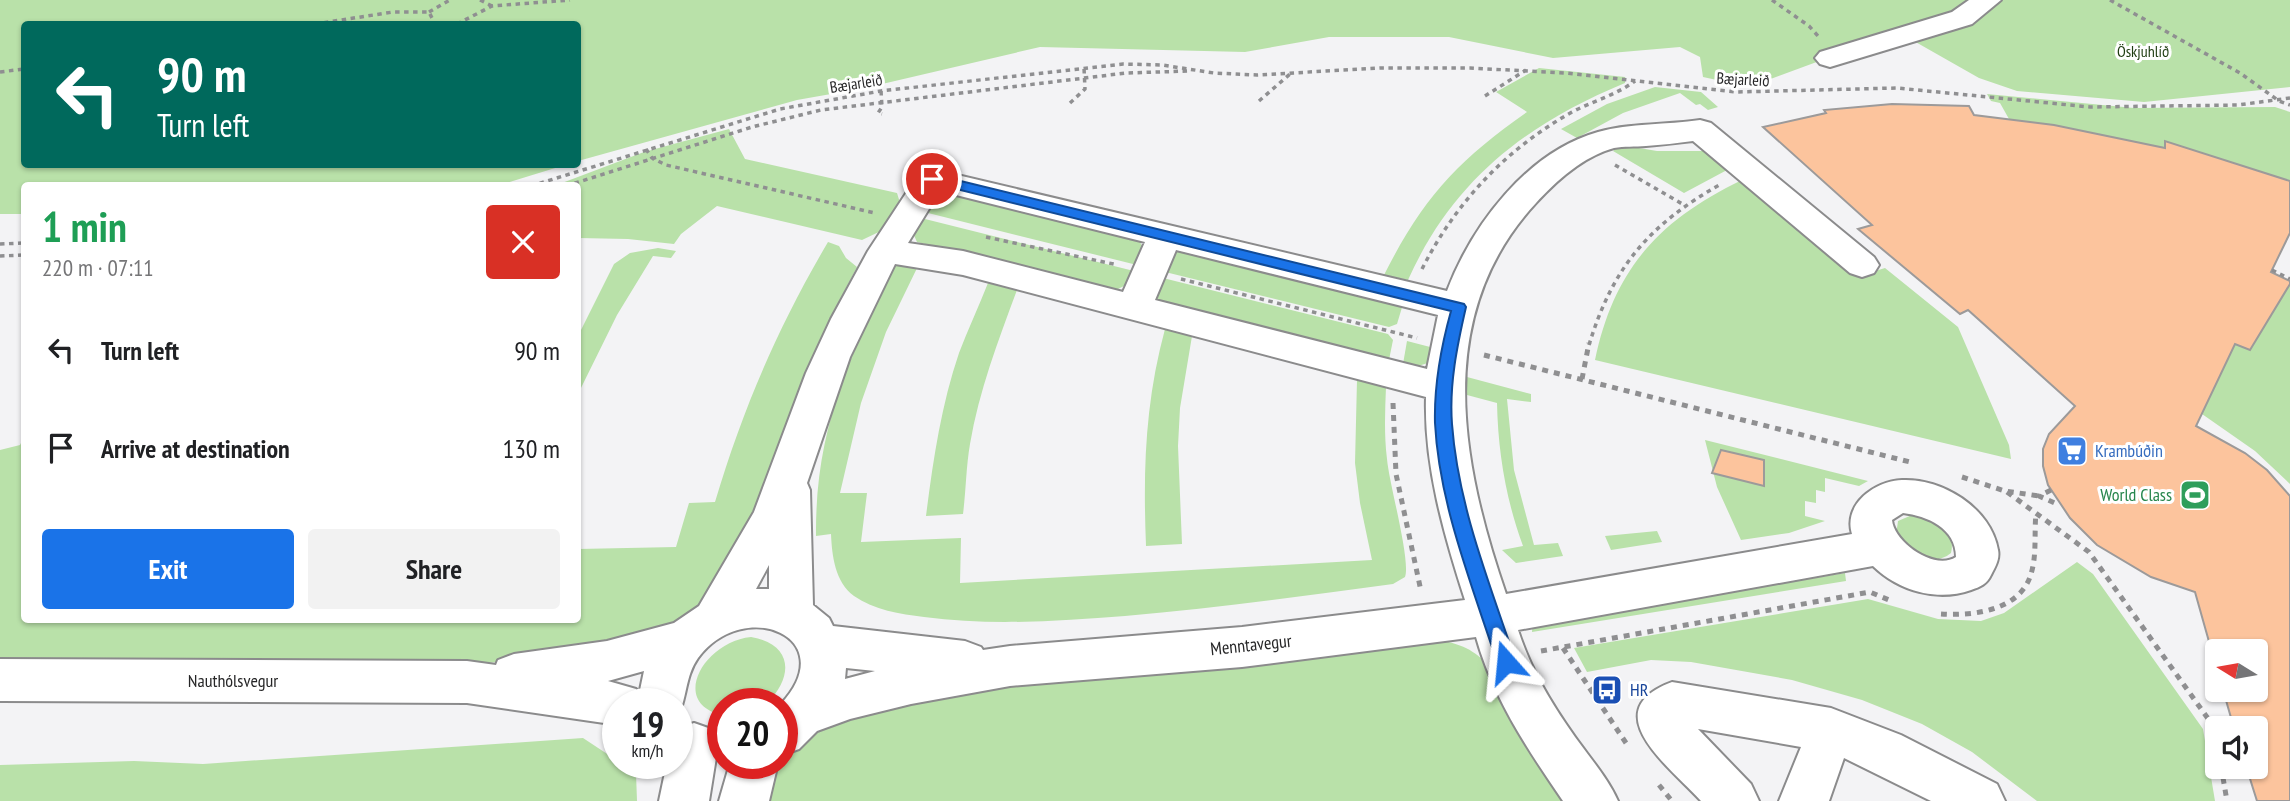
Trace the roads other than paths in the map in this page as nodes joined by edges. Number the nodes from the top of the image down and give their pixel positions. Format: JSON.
{"nodes":[{"id":1,"x":1987,"y":0,"type":"edge"},
{"id":2,"x":1830,"y":58,"type":"road end"},
{"id":3,"x":1165,"y":235,"type":"junction"},
{"id":4,"x":894,"y":236,"type":"junction"},
{"id":5,"x":1862,"y":265,"type":"dead end"},
{"id":6,"x":1134,"y":307,"type":"junction"},
{"id":7,"x":1459,"y":307,"type":"junction"},
{"id":8,"x":1444,"y":387,"type":"junction"},
{"id":9,"x":790,"y":475,"type":"junction"},
{"id":10,"x":1880,"y":547,"type":"dead end"},
{"id":11,"x":699,"y":629,"type":"junction"},
{"id":12,"x":806,"y":629,"type":"junction"},
{"id":13,"x":1501,"y":645,"type":"junction"},
{"id":14,"x":1010,"y":666,"type":"junction"},
{"id":15,"x":0,"y":680,"type":"edge"},
{"id":16,"x":467,"y":682,"type":"junction"},
{"id":17,"x":661,"y":688,"type":"edge"},
{"id":18,"x":602,"y":701,"type":"edge"},
{"id":19,"x":798,"y":718,"type":"edge"},
{"id":20,"x":798,"y":722,"type":"edge"},
{"id":21,"x":1831,"y":730,"type":"junction"},
{"id":22,"x":698,"y":743,"type":"edge"},
{"id":23,"x":750,"y":779,"type":"edge"},
{"id":24,"x":1925,"y":787,"type":"edge"},
{"id":25,"x":1636,"y":790,"type":"edge"},
{"id":26,"x":684,"y":801,"type":"edge"},
{"id":27,"x":744,"y":801,"type":"edge"},
{"id":28,"x":1593,"y":801,"type":"edge"},
{"id":29,"x":1734,"y":801,"type":"edge"},
{"id":30,"x":1804,"y":801,"type":"edge"},
{"id":31,"x":1980,"y":801,"type":"edge"}],
"edges":[{"from":1,"to":2,"type":"street"},
{"from":3,"to":4,"type":"street"},
{"from":3,"to":6,"type":"street"},
{"from":3,"to":7,"type":"street"},
{"from":4,"to":6,"type":"street"},
{"from":4,"to":9,"type":"street"},
{"from":5,"to":7,"type":"street"},
{"from":6,"to":8,"type":"street"},
{"from":7,"to":8,"type":"street"},
{"from":8,"to":13,"type":"street"},
{"from":9,"to":11,"type":"street"},
{"from":9,"to":12,"type":"street"},
{"from":10,"to":13,"type":"street","name":"Menntavegur"},
{"from":11,"to":12,"type":"street","name":"Nauthólsvegur"},
{"from":11,"to":16,"type":"street","name":"Nauthólsvegur"},
{"from":11,"to":17,"type":"street"},
{"from":12,"to":14,"type":"street","name":"Menntavegur"},
{"from":12,"to":19,"type":"street"},
{"from":13,"to":14,"type":"street","name":"Menntavegur"},
{"from":13,"to":25,"type":"street"},
{"from":13,"to":28,"type":"street"},
{"from":14,"to":20,"type":"street","name":"Menntavegur"},
{"from":15,"to":16,"type":"street","name":"Nauthólsvegur"},
{"from":16,"to":18,"type":"street","name":"Nauthólsvegur"},
{"from":21,"to":24,"type":"street"},
{"from":21,"to":29,"type":"street"},
{"from":21,"to":30,"type":"street"},
{"from":22,"to":26,"type":"street"},
{"from":23,"to":27,"type":"street"},
{"from":24,"to":31,"type":"street"}]}
